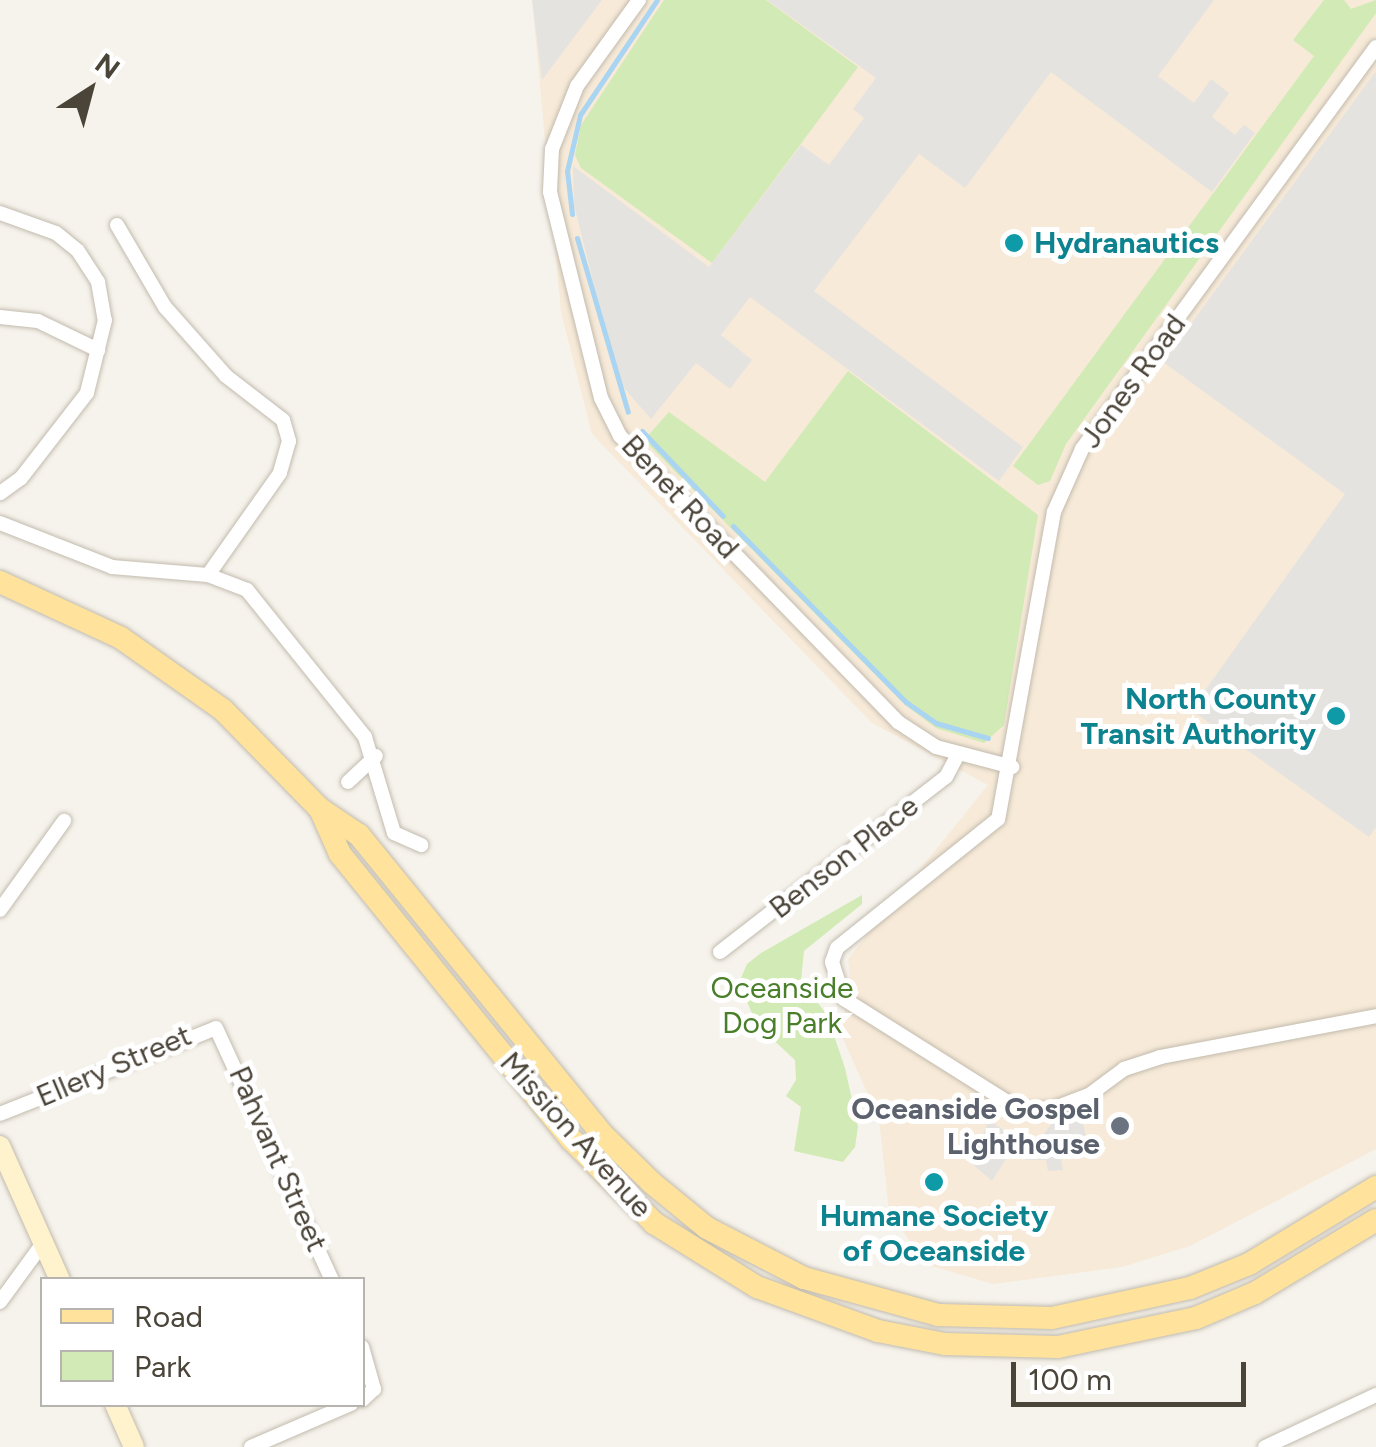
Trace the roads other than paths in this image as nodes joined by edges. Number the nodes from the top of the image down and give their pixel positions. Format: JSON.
{"nodes":[{"id":1,"x":638,"y":0,"type":"edge"},
{"id":2,"x":1376,"y":47,"type":"edge"},
{"id":3,"x":0,"y":214,"type":"edge"},
{"id":4,"x":118,"y":224,"type":"dead end"},
{"id":5,"x":0,"y":317,"type":"edge"},
{"id":6,"x":98,"y":350,"type":"junction"},
{"id":7,"x":0,"y":493,"type":"edge"},
{"id":8,"x":0,"y":524,"type":"edge"},
{"id":9,"x":208,"y":575,"type":"junction"},
{"id":10,"x":0,"y":582,"type":"edge"},
{"id":11,"x":958,"y":754,"type":"junction"},
{"id":12,"x":376,"y":756,"type":"junction"},
{"id":13,"x":1012,"y":768,"type":"junction"},
{"id":14,"x":348,"y":782,"type":"dead end"},
{"id":15,"x":320,"y":809,"type":"junction"},
{"id":16,"x":64,"y":821,"type":"dead end"},
{"id":17,"x":421,"y":845,"type":"dead end"},
{"id":18,"x":0,"y":910,"type":"edge"},
{"id":19,"x":720,"y":952,"type":"dead end"},
{"id":20,"x":1376,"y":1016,"type":"edge"},
{"id":21,"x":223,"y":1038,"type":"joint"},
{"id":22,"x":0,"y":1114,"type":"edge"},
{"id":23,"x":0,"y":1146,"type":"edge"},
{"id":24,"x":1376,"y":1187,"type":"edge"},
{"id":25,"x":1376,"y":1220,"type":"edge"},
{"id":26,"x":44,"y":1242,"type":"junction"},
{"id":27,"x":59,"y":1277,"type":"edge"},
{"id":28,"x":331,"y":1277,"type":"edge"},
{"id":29,"x":0,"y":1302,"type":"edge"},
{"id":30,"x":365,"y":1352,"type":"edge"},
{"id":31,"x":1376,"y":1394,"type":"edge"},
{"id":32,"x":365,"y":1397,"type":"edge"},
{"id":33,"x":116,"y":1407,"type":"edge"},
{"id":34,"x":346,"y":1407,"type":"edge"},
{"id":35,"x":134,"y":1447,"type":"edge"},
{"id":36,"x":252,"y":1447,"type":"edge"},
{"id":37,"x":1265,"y":1447,"type":"edge"}],
"edges":[{"from":1,"to":11,"type":"street","name":"Benet Road"},
{"from":2,"to":13,"type":"street","name":"Jones Road"},
{"from":3,"to":6,"type":"street"},
{"from":4,"to":9,"type":"street"},
{"from":5,"to":6,"type":"street"},
{"from":6,"to":7,"type":"street"},
{"from":8,"to":9,"type":"street"},
{"from":9,"to":12,"type":"street"},
{"from":10,"to":15,"type":"main road","name":"Mission Avenue"},
{"from":11,"to":13,"type":"street","name":"Benet Road"},
{"from":11,"to":19,"type":"street","name":"Benson Place"},
{"from":12,"to":14,"type":"street"},
{"from":12,"to":17,"type":"street"},
{"from":13,"to":20,"type":"street","name":"Jones Road"},
{"from":15,"to":24,"type":"main road","name":"Mission Avenue"},
{"from":15,"to":25,"type":"main road","name":"Mission Avenue"},
{"from":16,"to":18,"type":"street"},
{"from":21,"to":22,"type":"street","name":"Ellery Street"},
{"from":21,"to":28,"type":"street","name":"Pahvant Street"},
{"from":23,"to":26,"type":"main road"},
{"from":26,"to":27,"type":"main road"},
{"from":26,"to":29,"type":"street"},
{"from":30,"to":32,"type":"street"},
{"from":31,"to":37,"type":"street"},
{"from":33,"to":35,"type":"main road"},
{"from":34,"to":36,"type":"street"}]}
